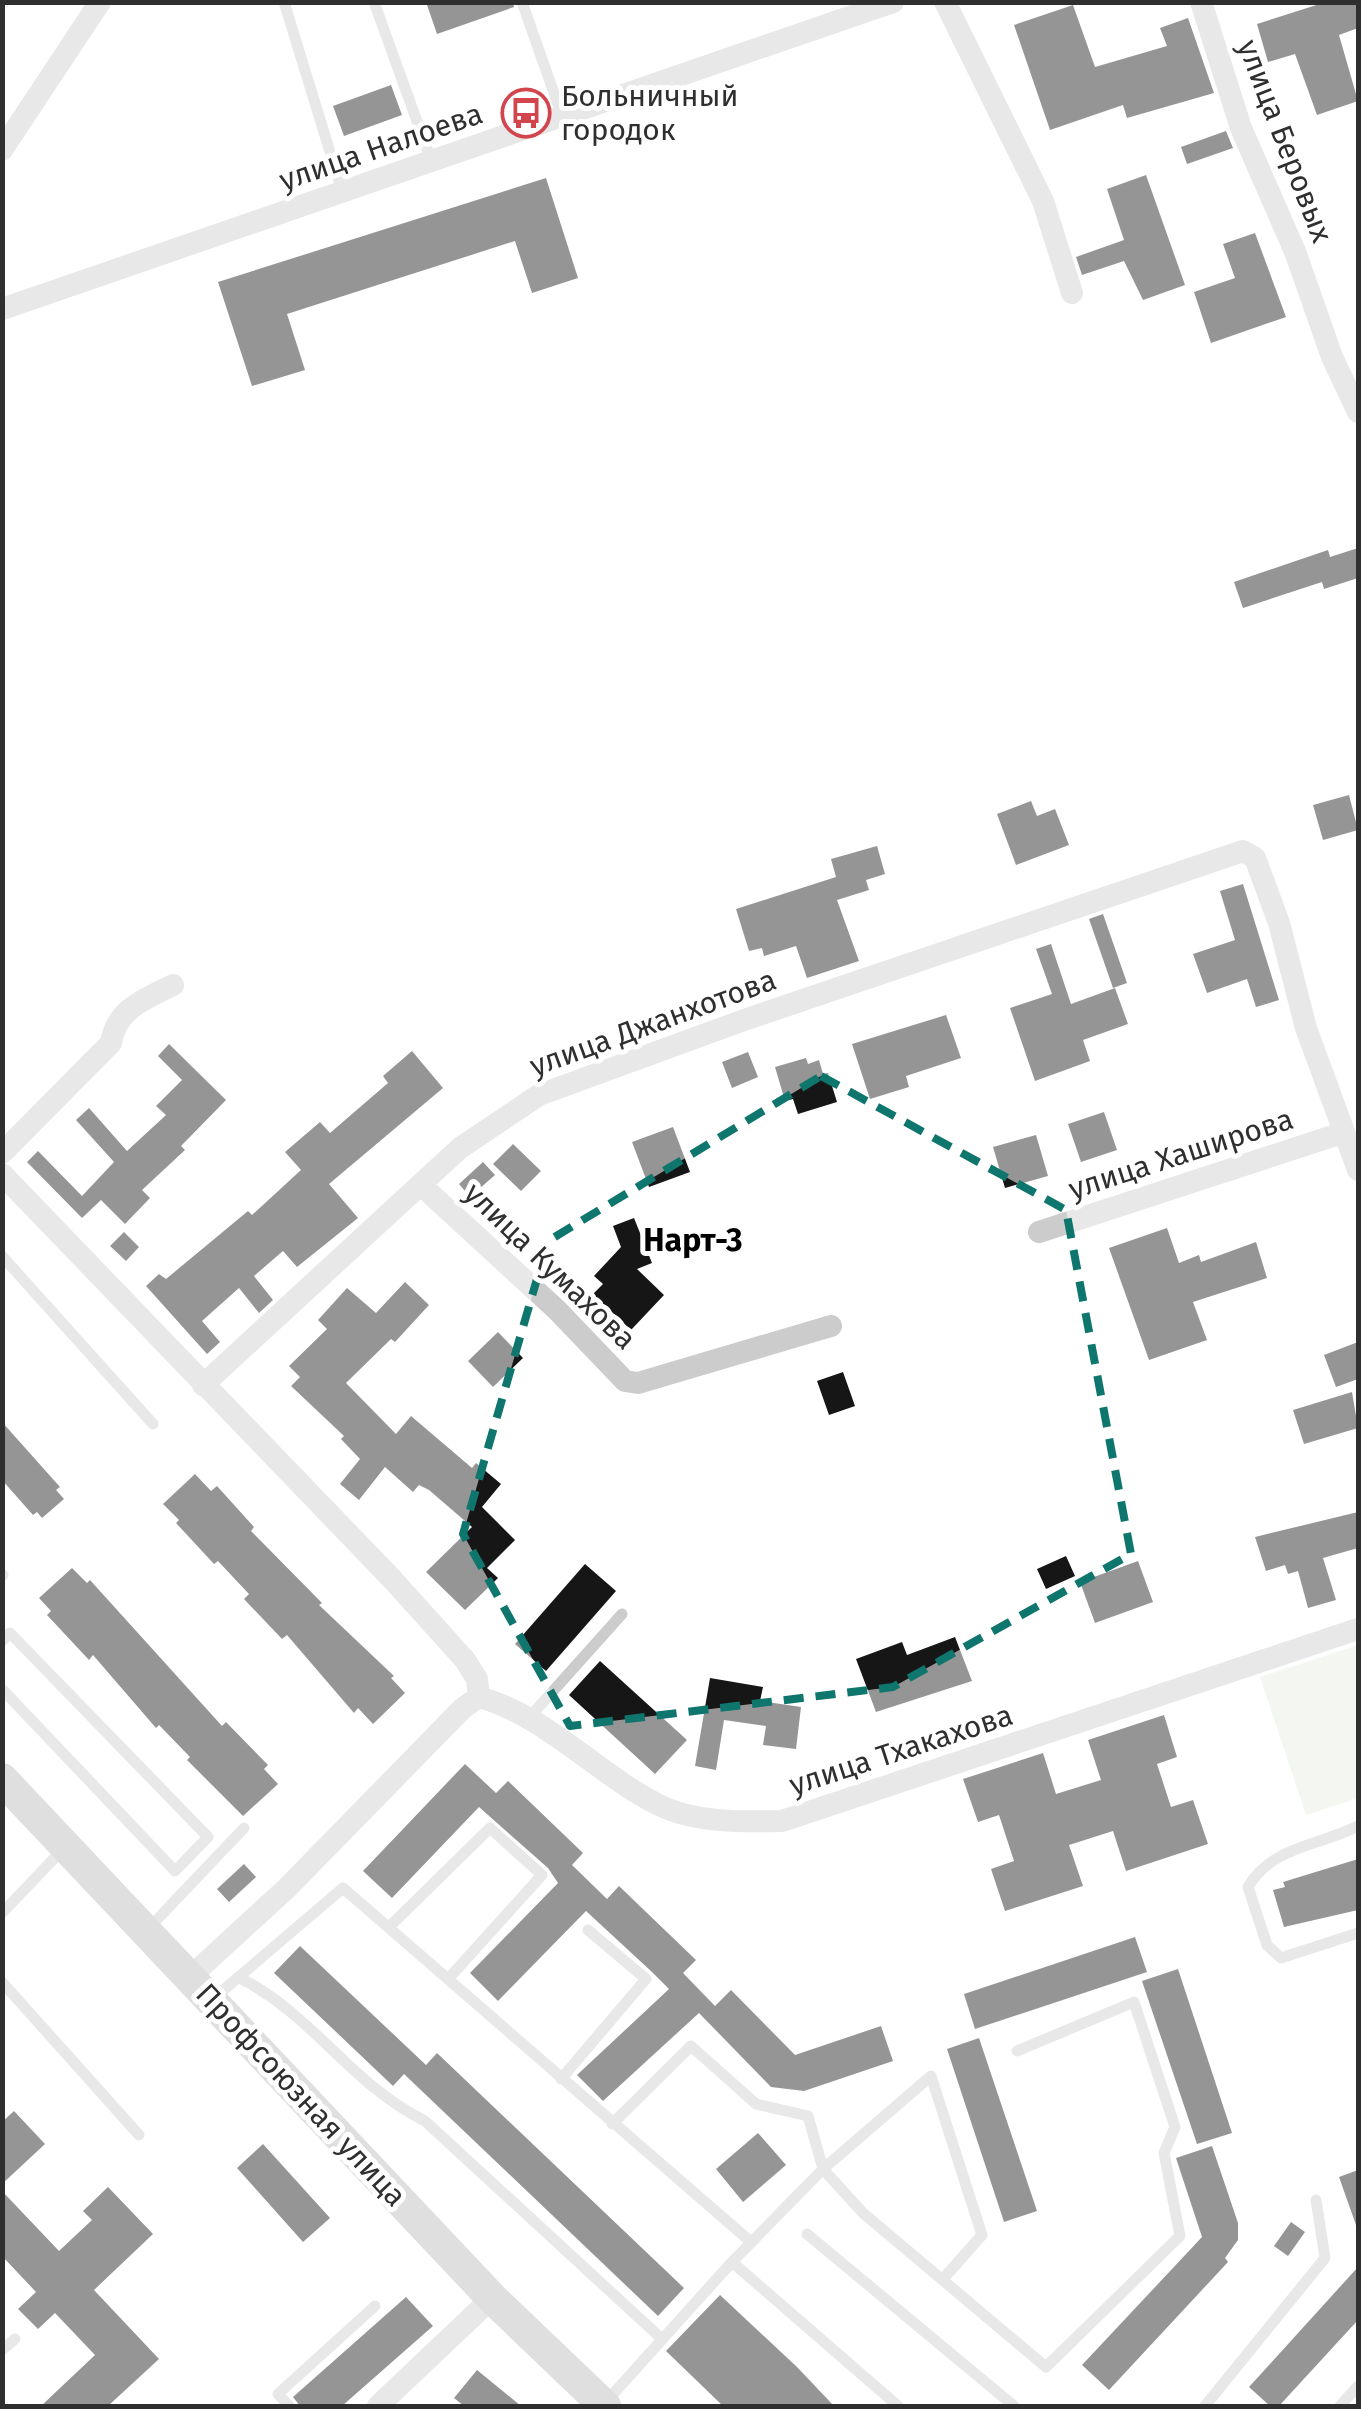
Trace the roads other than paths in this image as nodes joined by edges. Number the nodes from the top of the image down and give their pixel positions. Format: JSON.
{"nodes":[{"id":1,"x":100,"y":2,"type":"edge"},
{"id":2,"x":284,"y":2,"type":"edge"},
{"id":3,"x":374,"y":2,"type":"edge"},
{"id":4,"x":522,"y":2,"type":"edge"},
{"id":5,"x":894,"y":2,"type":"edge"},
{"id":6,"x":945,"y":2,"type":"edge"},
{"id":7,"x":1202,"y":2,"type":"edge"},
{"id":8,"x":851,"y":9,"type":"edge"},
{"id":9,"x":562,"y":116,"type":"junction"},
{"id":10,"x":2,"y":150,"type":"edge"},
{"id":11,"x":431,"y":160,"type":"junction"},
{"id":12,"x":342,"y":191,"type":"junction"},
{"id":13,"x":1072,"y":293,"type":"dead end"},
{"id":14,"x":2,"y":308,"type":"edge"},
{"id":15,"x":1351,"y":382,"type":"edge"},
{"id":16,"x":1358,"y":412,"type":"edge"},
{"id":17,"x":173,"y":985,"type":"dead end"},
{"id":18,"x":1342,"y":1133,"type":"junction"},
{"id":19,"x":2,"y":1153,"type":"edge"},
{"id":20,"x":1358,"y":1170,"type":"edge"},
{"id":21,"x":2,"y":1174,"type":"edge"},
{"id":22,"x":422,"y":1186,"type":"junction"},
{"id":23,"x":1039,"y":1232,"type":"dead end"},
{"id":24,"x":2,"y":1256,"type":"edge"},
{"id":25,"x":830,"y":1326,"type":"dead end"},
{"id":26,"x":202,"y":1384,"type":"junction"},
{"id":27,"x":154,"y":1424,"type":"dead end"},
{"id":28,"x":622,"y":1614,"type":"dead end"},
{"id":29,"x":1358,"y":1629,"type":"edge"},
{"id":30,"x":2,"y":1641,"type":"edge"},
{"id":31,"x":2,"y":1689,"type":"edge"},
{"id":32,"x":480,"y":1698,"type":"junction"},
{"id":33,"x":528,"y":1719,"type":"junction"},
{"id":34,"x":2,"y":1779,"type":"edge"},
{"id":35,"x":1358,"y":1826,"type":"edge"},
{"id":36,"x":244,"y":1828,"type":"dead end"},
{"id":37,"x":66,"y":1846,"type":"junction"},
{"id":38,"x":2,"y":1914,"type":"edge"},
{"id":39,"x":390,"y":1926,"type":"junction"},
{"id":40,"x":146,"y":1930,"type":"junction"},
{"id":41,"x":588,"y":1930,"type":"dead end"},
{"id":42,"x":1358,"y":1933,"type":"edge"},
{"id":43,"x":238,"y":1977,"type":"junction"},
{"id":44,"x":449,"y":1978,"type":"junction"},
{"id":45,"x":2,"y":1982,"type":"edge"},
{"id":46,"x":201,"y":1989,"type":"junction"},
{"id":47,"x":1017,"y":2051,"type":"dead end"},
{"id":48,"x":561,"y":2079,"type":"junction"},
{"id":49,"x":612,"y":2124,"type":"junction"},
{"id":50,"x":139,"y":2135,"type":"dead end"},
{"id":51,"x":823,"y":2169,"type":"junction"},
{"id":52,"x":1316,"y":2200,"type":"dead end"},
{"id":53,"x":807,"y":2234,"type":"dead end"},
{"id":54,"x":751,"y":2242,"type":"junction"},
{"id":55,"x":732,"y":2262,"type":"junction"},
{"id":56,"x":942,"y":2279,"type":"junction"},
{"id":57,"x":492,"y":2298,"type":"junction"},
{"id":58,"x":375,"y":2306,"type":"dead end"},
{"id":59,"x":15,"y":2339,"type":"dead end"},
{"id":60,"x":662,"y":2339,"type":"junction"},
{"id":61,"x":2,"y":2350,"type":"edge"},
{"id":62,"x":1358,"y":2386,"type":"edge"},
{"id":63,"x":289,"y":2406,"type":"edge"},
{"id":64,"x":378,"y":2406,"type":"edge"},
{"id":65,"x":604,"y":2406,"type":"edge"},
{"id":66,"x":898,"y":2406,"type":"edge"},
{"id":67,"x":1014,"y":2406,"type":"edge"},
{"id":68,"x":1205,"y":2406,"type":"edge"},
{"id":69,"x":1340,"y":2406,"type":"edge"}],
"edges":[{"from":1,"to":10,"type":"street"},
{"from":2,"to":12,"type":"lane"},
{"from":3,"to":11,"type":"lane"},
{"from":4,"to":9,"type":"lane"},
{"from":5,"to":8,"type":"street","name":"улица Налоева"},
{"from":6,"to":13,"type":"street"},
{"from":7,"to":15,"type":"street","name":"улица Беровых"},
{"from":8,"to":9,"type":"street","name":"улица Налоева"},
{"from":9,"to":11,"type":"street","name":"улица Налоева"},
{"from":11,"to":12,"type":"street","name":"улица Налоева"},
{"from":12,"to":14,"type":"street","name":"улица Налоева"},
{"from":15,"to":16,"type":"street","name":"улица Беровых"},
{"from":17,"to":19,"type":"street"},
{"from":18,"to":20,"type":"street"},
{"from":18,"to":22,"type":"street","name":"улица Джанхотова"},
{"from":18,"to":23,"type":"street","name":"улица Хаширова"},
{"from":21,"to":26,"type":"street"},
{"from":22,"to":25,"type":"street","name":"улица Кумахова"},
{"from":22,"to":26,"type":"street","name":"улица Джанхотова"},
{"from":24,"to":27,"type":"lane"},
{"from":26,"to":32,"type":"street"},
{"from":28,"to":33,"type":"lane"},
{"from":29,"to":33,"type":"street","name":"улица Тхакахова"},
{"from":30,"to":31,"type":"lane"},
{"from":32,"to":33,"type":"street","name":"улица Тхакахова"},
{"from":32,"to":46,"type":"street"},
{"from":34,"to":37,"type":"street","name":"Профсоюзная улица"},
{"from":35,"to":42,"type":"lane"},
{"from":36,"to":40,"type":"lane"},
{"from":37,"to":38,"type":"lane"},
{"from":37,"to":40,"type":"street","name":"Профсоюзная улица"},
{"from":39,"to":43,"type":"lane"},
{"from":39,"to":44,"type":"lane"},
{"from":39,"to":44,"type":"lane"},
{"from":40,"to":46,"type":"street","name":"Профсоюзная улица"},
{"from":41,"to":48,"type":"lane"},
{"from":43,"to":46,"type":"lane"},
{"from":43,"to":60,"type":"lane"},
{"from":44,"to":48,"type":"lane"},
{"from":45,"to":50,"type":"lane"},
{"from":46,"to":57,"type":"street","name":"Профсоюзная улица"},
{"from":47,"to":56,"type":"lane"},
{"from":48,"to":49,"type":"lane"},
{"from":49,"to":51,"type":"lane"},
{"from":49,"to":54,"type":"lane"},
{"from":51,"to":54,"type":"lane"},
{"from":51,"to":56,"type":"lane"},
{"from":51,"to":56,"type":"lane"},
{"from":52,"to":68,"type":"lane"},
{"from":53,"to":67,"type":"lane"},
{"from":54,"to":55,"type":"lane"},
{"from":55,"to":60,"type":"lane"},
{"from":55,"to":66,"type":"lane"},
{"from":57,"to":64,"type":"street"},
{"from":57,"to":65,"type":"street","name":"Профсоюзная улица"},
{"from":58,"to":63,"type":"lane"},
{"from":59,"to":61,"type":"lane"},
{"from":60,"to":65,"type":"lane"},
{"from":62,"to":69,"type":"lane"}]}
